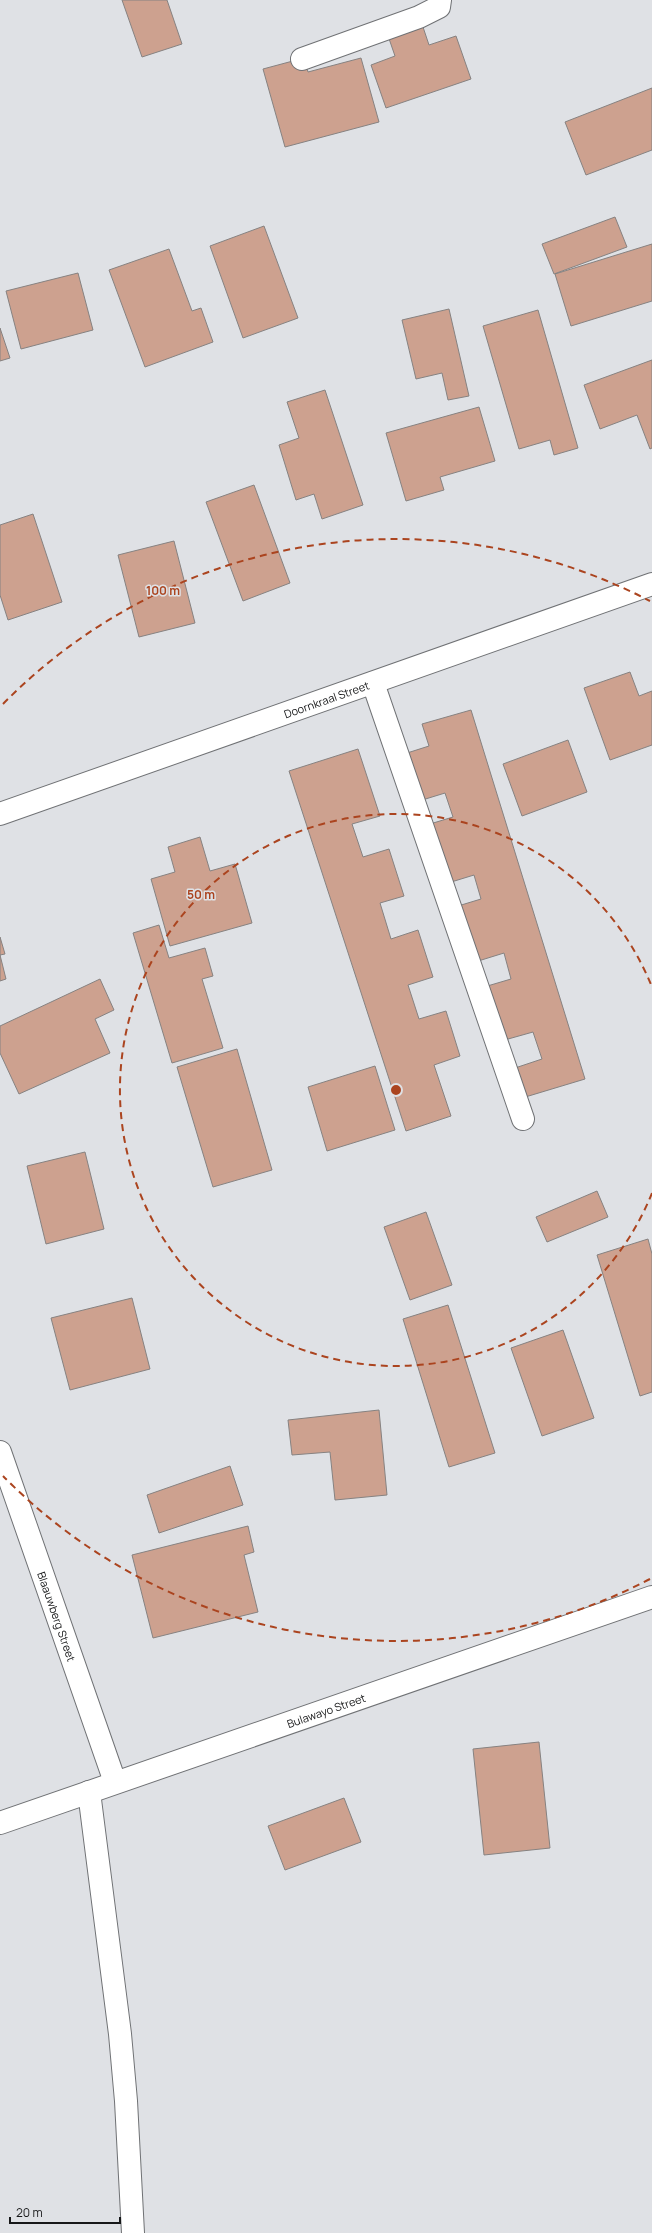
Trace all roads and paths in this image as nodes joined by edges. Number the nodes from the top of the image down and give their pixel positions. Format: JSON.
{"nodes":[{"id":1,"x":440,"y":0,"type":"edge"},
{"id":2,"x":302,"y":59,"type":"dead end"},
{"id":3,"x":652,"y":584,"type":"edge"},
{"id":4,"x":373,"y":683,"type":"junction"},
{"id":5,"x":0,"y":814,"type":"edge"},
{"id":6,"x":523,"y":1119,"type":"dead end"},
{"id":7,"x":0,"y":1452,"type":"edge"},
{"id":8,"x":652,"y":1597,"type":"edge"},
{"id":9,"x":115,"y":1782,"type":"junction"},
{"id":10,"x":89,"y":1792,"type":"junction"},
{"id":11,"x":0,"y":1823,"type":"edge"},
{"id":12,"x":133,"y":2233,"type":"edge"}],
"edges":[{"from":1,"to":2,"type":"street"},
{"from":3,"to":4,"type":"street","name":"Doornkraal Street"},
{"from":4,"to":5,"type":"street","name":"Doornkraal Street"},
{"from":4,"to":6,"type":"street"},
{"from":7,"to":9,"type":"street","name":"Blaauwberg Street"},
{"from":8,"to":9,"type":"street","name":"Bulawayo Street"},
{"from":9,"to":10,"type":"street","name":"Bulawayo Street"},
{"from":10,"to":11,"type":"street","name":"Bulawayo Street"},
{"from":10,"to":12,"type":"street"}]}
